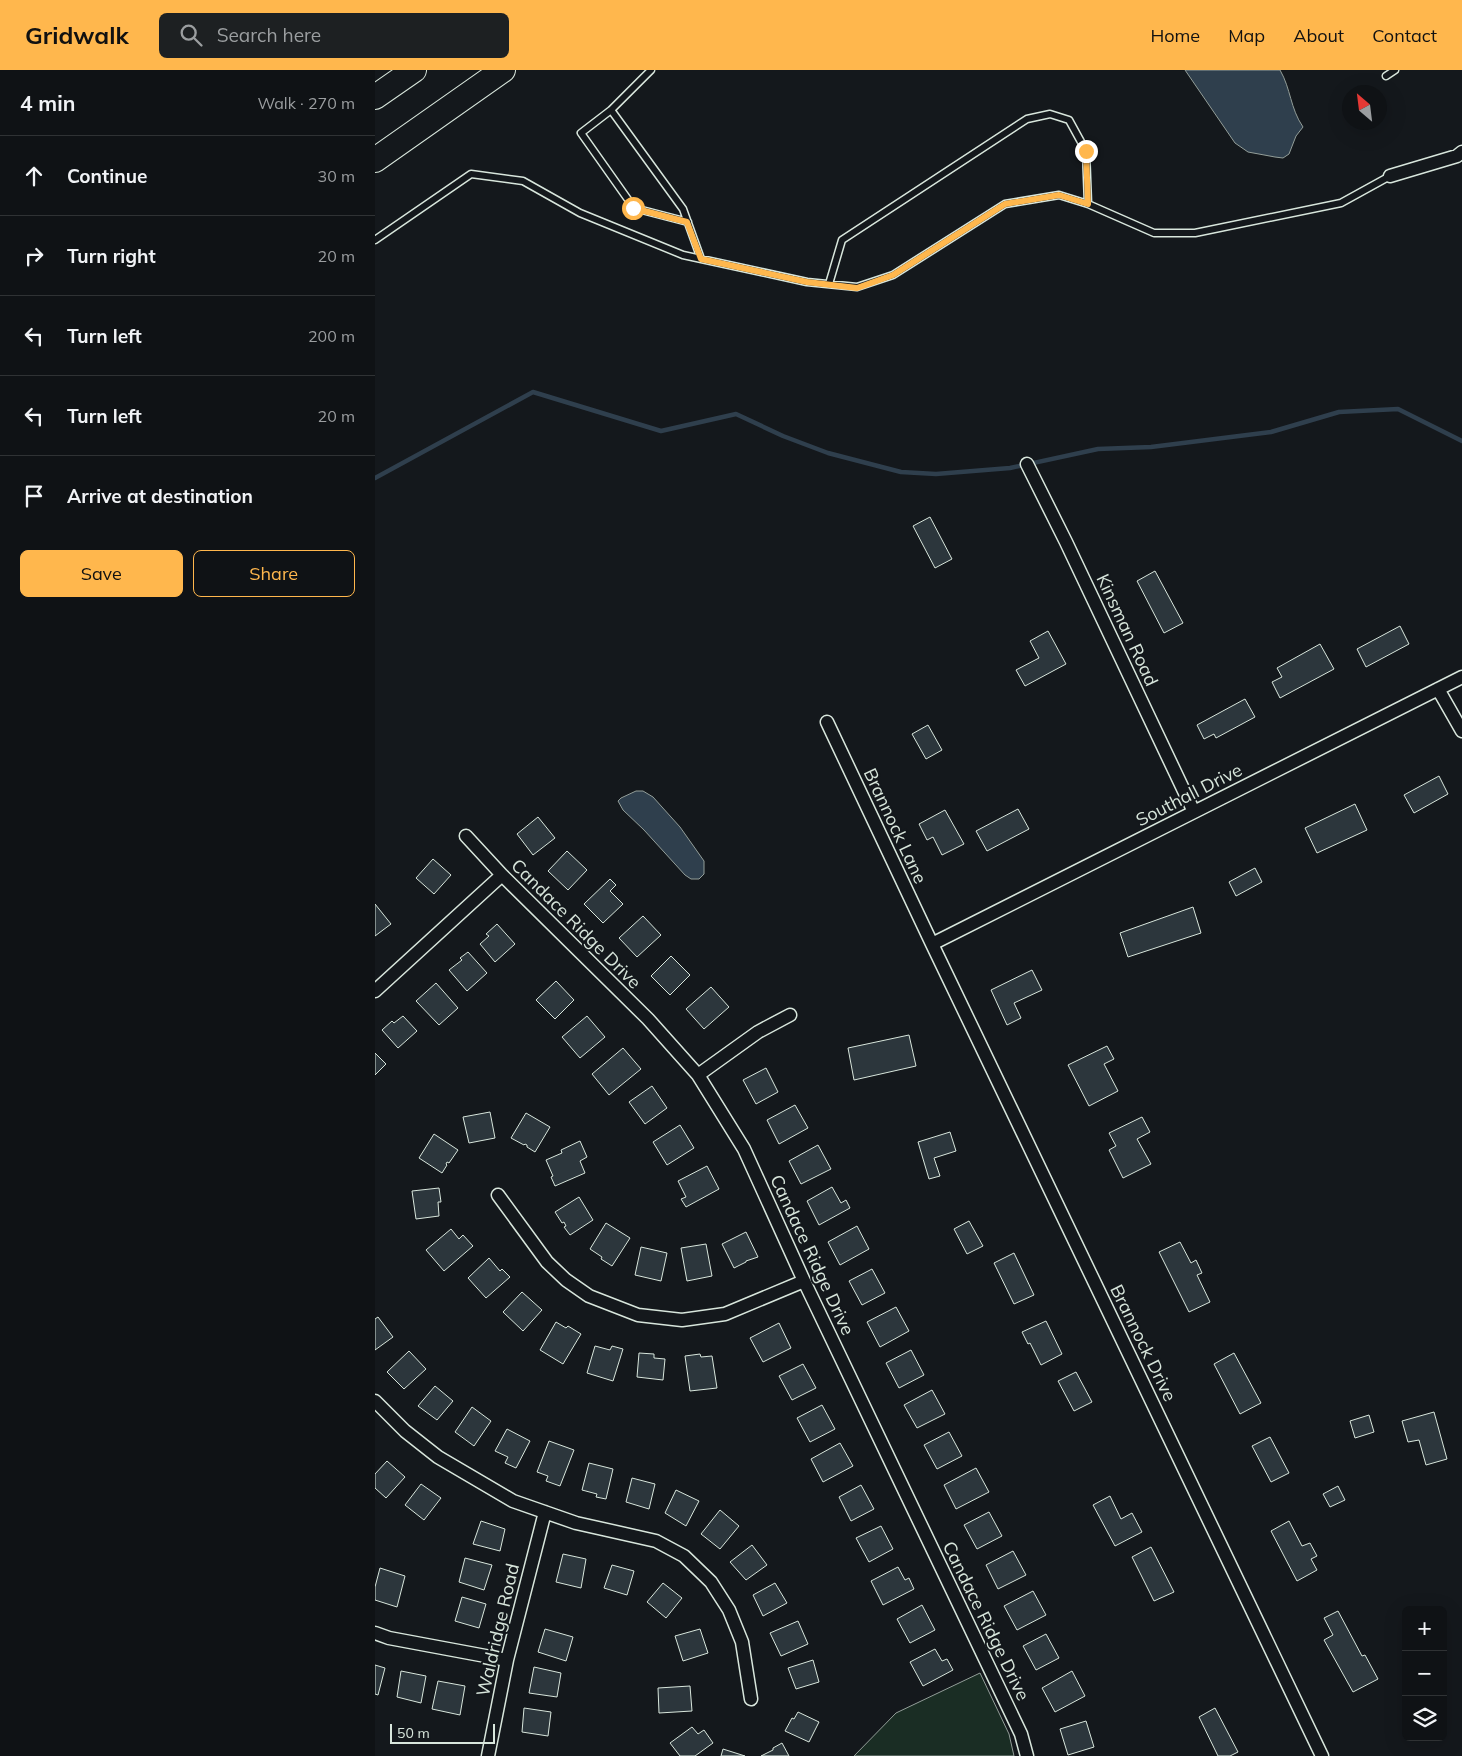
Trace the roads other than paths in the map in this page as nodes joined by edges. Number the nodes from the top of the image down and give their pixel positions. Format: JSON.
{"nodes":[{"id":1,"x":413,"y":70,"type":"edge"},
{"id":2,"x":503,"y":70,"type":"edge"},
{"id":3,"x":651,"y":70,"type":"edge"},
{"id":4,"x":1395,"y":70,"type":"edge"},
{"id":5,"x":1386,"y":76,"type":"dead end"},
{"id":6,"x":375,"y":97,"type":"edge"},
{"id":7,"x":611,"y":110,"type":"junction"},
{"id":8,"x":1462,"y":152,"type":"edge"},
{"id":9,"x":375,"y":160,"type":"edge"},
{"id":10,"x":1390,"y":176,"type":"joint"},
{"id":11,"x":1088,"y":204,"type":"junction"},
{"id":12,"x":687,"y":222,"type":"junction"},
{"id":13,"x":375,"y":240,"type":"edge"},
{"id":14,"x":701,"y":259,"type":"junction"},
{"id":15,"x":829,"y":284,"type":"junction"},
{"id":16,"x":1027,"y":464,"type":"dead end"},
{"id":17,"x":1462,"y":676,"type":"edge"},
{"id":18,"x":1438,"y":689,"type":"junction"},
{"id":19,"x":827,"y":722,"type":"dead end"},
{"id":20,"x":1462,"y":731,"type":"edge"},
{"id":21,"x":1194,"y":812,"type":"junction"},
{"id":22,"x":466,"y":836,"type":"dead end"},
{"id":23,"x":502,"y":875,"type":"junction"},
{"id":24,"x":932,"y":944,"type":"junction"},
{"id":25,"x":375,"y":991,"type":"edge"},
{"id":26,"x":789,"y":1015,"type":"dead end"},
{"id":27,"x":698,"y":1075,"type":"junction"},
{"id":28,"x":498,"y":1195,"type":"dead end"},
{"id":29,"x":804,"y":1281,"type":"junction"},
{"id":30,"x":375,"y":1401,"type":"edge"},
{"id":31,"x":545,"y":1512,"type":"junction"},
{"id":32,"x":375,"y":1633,"type":"edge"},
{"id":33,"x":507,"y":1660,"type":"junction"},
{"id":34,"x":751,"y":1699,"type":"dead end"},
{"id":35,"x":488,"y":1756,"type":"edge"},
{"id":36,"x":1027,"y":1756,"type":"edge"},
{"id":37,"x":1322,"y":1756,"type":"edge"}],
"edges":[{"from":1,"to":6,"type":"highway"},
{"from":2,"to":9,"type":"highway"},
{"from":3,"to":7,"type":"lane"},
{"from":4,"to":5,"type":"lane"},
{"from":7,"to":12,"type":"lane"},
{"from":7,"to":12,"type":"lane"},
{"from":8,"to":10,"type":"street"},
{"from":10,"to":11,"type":"lane"},
{"from":11,"to":15,"type":"lane"},
{"from":11,"to":15,"type":"lane"},
{"from":12,"to":14,"type":"lane"},
{"from":13,"to":14,"type":"lane"},
{"from":14,"to":15,"type":"lane"},
{"from":16,"to":21,"type":"street","name":"Kinsman Road"},
{"from":17,"to":18,"type":"street","name":"Southall Drive"},
{"from":18,"to":20,"type":"street"},
{"from":18,"to":21,"type":"street","name":"Southall Drive"},
{"from":19,"to":24,"type":"street","name":"Brannock Lane"},
{"from":21,"to":24,"type":"street","name":"Southall Drive"},
{"from":22,"to":23,"type":"street","name":"Candace Ridge Drive"},
{"from":23,"to":25,"type":"street"},
{"from":23,"to":27,"type":"street","name":"Candace Ridge Drive"},
{"from":24,"to":37,"type":"street","name":"Brannock Drive"},
{"from":26,"to":27,"type":"street"},
{"from":27,"to":29,"type":"street","name":"Candace Ridge Drive"},
{"from":28,"to":29,"type":"street"},
{"from":29,"to":36,"type":"street","name":"Candace Ridge Drive"},
{"from":30,"to":31,"type":"street"},
{"from":31,"to":33,"type":"street","name":"Waldridge Road"},
{"from":31,"to":34,"type":"street"},
{"from":32,"to":33,"type":"street"},
{"from":33,"to":35,"type":"street","name":"Waldridge Road"}]}
